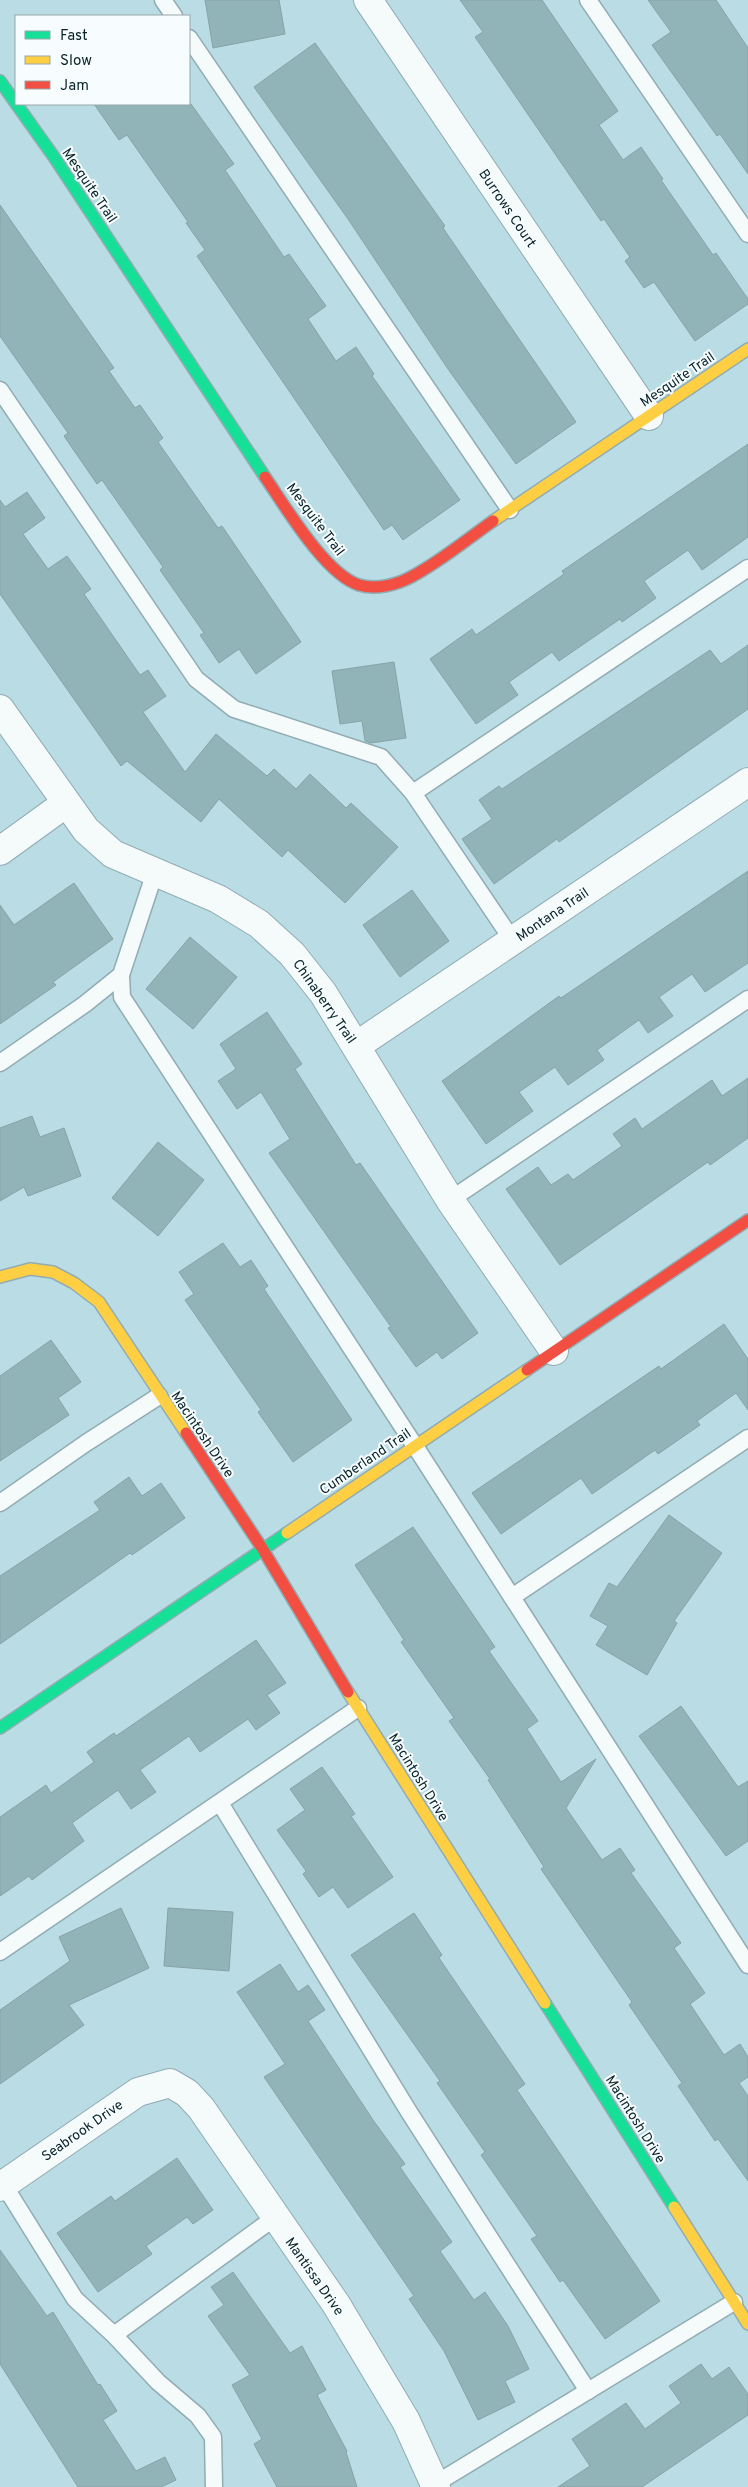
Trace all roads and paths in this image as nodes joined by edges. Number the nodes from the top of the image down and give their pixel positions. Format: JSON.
{"nodes":[{"id":1,"x":163,"y":0,"type":"edge"},
{"id":2,"x":368,"y":0,"type":"edge"},
{"id":3,"x":588,"y":0,"type":"edge"},
{"id":4,"x":173,"y":15,"type":"edge"},
{"id":5,"x":190,"y":39,"type":"edge"},
{"id":6,"x":0,"y":81,"type":"edge"},
{"id":7,"x":15,"y":103,"type":"edge"},
{"id":8,"x":17,"y":105,"type":"edge"},
{"id":9,"x":748,"y":234,"type":"edge"},
{"id":10,"x":748,"y":349,"type":"edge"},
{"id":11,"x":0,"y":390,"type":"edge"},
{"id":12,"x":649,"y":416,"type":"junction"},
{"id":13,"x":510,"y":510,"type":"junction"},
{"id":14,"x":748,"y":568,"type":"edge"},
{"id":15,"x":0,"y":709,"type":"edge"},
{"id":16,"x":748,"y":782,"type":"edge"},
{"id":17,"x":413,"y":793,"type":"junction"},
{"id":18,"x":66,"y":804,"type":"junction"},
{"id":19,"x":0,"y":851,"type":"edge"},
{"id":20,"x":155,"y":872,"type":"junction"},
{"id":21,"x":512,"y":940,"type":"junction"},
{"id":22,"x":121,"y":975,"type":"junction"},
{"id":23,"x":748,"y":999,"type":"edge"},
{"id":24,"x":356,"y":1046,"type":"junction"},
{"id":25,"x":0,"y":1062,"type":"edge"},
{"id":26,"x":450,"y":1200,"type":"junction"},
{"id":27,"x":748,"y":1220,"type":"edge"},
{"id":28,"x":0,"y":1277,"type":"edge"},
{"id":29,"x":554,"y":1351,"type":"junction"},
{"id":30,"x":159,"y":1396,"type":"junction"},
{"id":31,"x":748,"y":1438,"type":"edge"},
{"id":32,"x":415,"y":1446,"type":"junction"},
{"id":33,"x":0,"y":1503,"type":"edge"},
{"id":34,"x":262,"y":1548,"type":"junction"},
{"id":35,"x":512,"y":1597,"type":"junction"},
{"id":36,"x":358,"y":1708,"type":"junction"},
{"id":37,"x":0,"y":1728,"type":"edge"},
{"id":38,"x":220,"y":1803,"type":"junction"},
{"id":39,"x":0,"y":1952,"type":"edge"},
{"id":40,"x":748,"y":1965,"type":"edge"},
{"id":41,"x":170,"y":2083,"type":"joint"},
{"id":42,"x":2,"y":2186,"type":"edge"},
{"id":43,"x":274,"y":2218,"type":"junction"},
{"id":44,"x":734,"y":2302,"type":"junction"},
{"id":45,"x":748,"y":2324,"type":"edge"},
{"id":46,"x":114,"y":2334,"type":"junction"},
{"id":47,"x":588,"y":2391,"type":"junction"},
{"id":48,"x":436,"y":2486,"type":"edge"},
{"id":49,"x":214,"y":2487,"type":"edge"}],
"edges":[{"from":1,"to":4,"type":"lane"},
{"from":2,"to":12,"type":"street","name":"Burrows Court"},
{"from":3,"to":9,"type":"lane"},
{"from":5,"to":13,"type":"lane"},
{"from":6,"to":7,"type":"street","name":"Mesquite Trail"},
{"from":8,"to":13,"type":"street","name":"Mesquite Trail"},
{"from":10,"to":12,"type":"street","name":"Mesquite Trail"},
{"from":11,"to":17,"type":"lane"},
{"from":12,"to":13,"type":"street","name":"Mesquite Trail"},
{"from":14,"to":17,"type":"lane"},
{"from":15,"to":18,"type":"street","name":"Chinaberry Trail"},
{"from":16,"to":21,"type":"street","name":"Montana Trail"},
{"from":17,"to":21,"type":"lane"},
{"from":18,"to":19,"type":"street"},
{"from":18,"to":20,"type":"street","name":"Chinaberry Trail"},
{"from":20,"to":22,"type":"lane"},
{"from":20,"to":24,"type":"street","name":"Chinaberry Trail"},
{"from":21,"to":24,"type":"street","name":"Montana Trail"},
{"from":22,"to":25,"type":"lane"},
{"from":22,"to":32,"type":"lane"},
{"from":23,"to":26,"type":"lane"},
{"from":24,"to":26,"type":"street","name":"Chinaberry Trail"},
{"from":26,"to":29,"type":"street","name":"Chinaberry Trail"},
{"from":27,"to":29,"type":"street","name":"Cumberland Trail"},
{"from":28,"to":30,"type":"street","name":"Macintosh Drive"},
{"from":29,"to":32,"type":"street","name":"Cumberland Trail"},
{"from":30,"to":33,"type":"lane"},
{"from":30,"to":34,"type":"street","name":"Macintosh Drive"},
{"from":31,"to":35,"type":"lane"},
{"from":32,"to":34,"type":"street","name":"Cumberland Trail"},
{"from":32,"to":35,"type":"lane"},
{"from":34,"to":36,"type":"street","name":"Macintosh Drive"},
{"from":34,"to":37,"type":"street","name":"Cumberland Trail"},
{"from":35,"to":40,"type":"lane"},
{"from":36,"to":38,"type":"lane"},
{"from":36,"to":44,"type":"street","name":"Macintosh Drive"},
{"from":38,"to":39,"type":"lane"},
{"from":38,"to":47,"type":"lane"},
{"from":41,"to":42,"type":"street","name":"Seabrook Drive"},
{"from":41,"to":43,"type":"street","name":"Mantissa Drive"},
{"from":42,"to":46,"type":"lane"},
{"from":43,"to":46,"type":"lane"},
{"from":43,"to":48,"type":"street","name":"Mantissa Drive"},
{"from":44,"to":45,"type":"street","name":"Macintosh Drive"},
{"from":44,"to":47,"type":"lane"},
{"from":46,"to":49,"type":"lane"},
{"from":47,"to":48,"type":"lane"}]}
